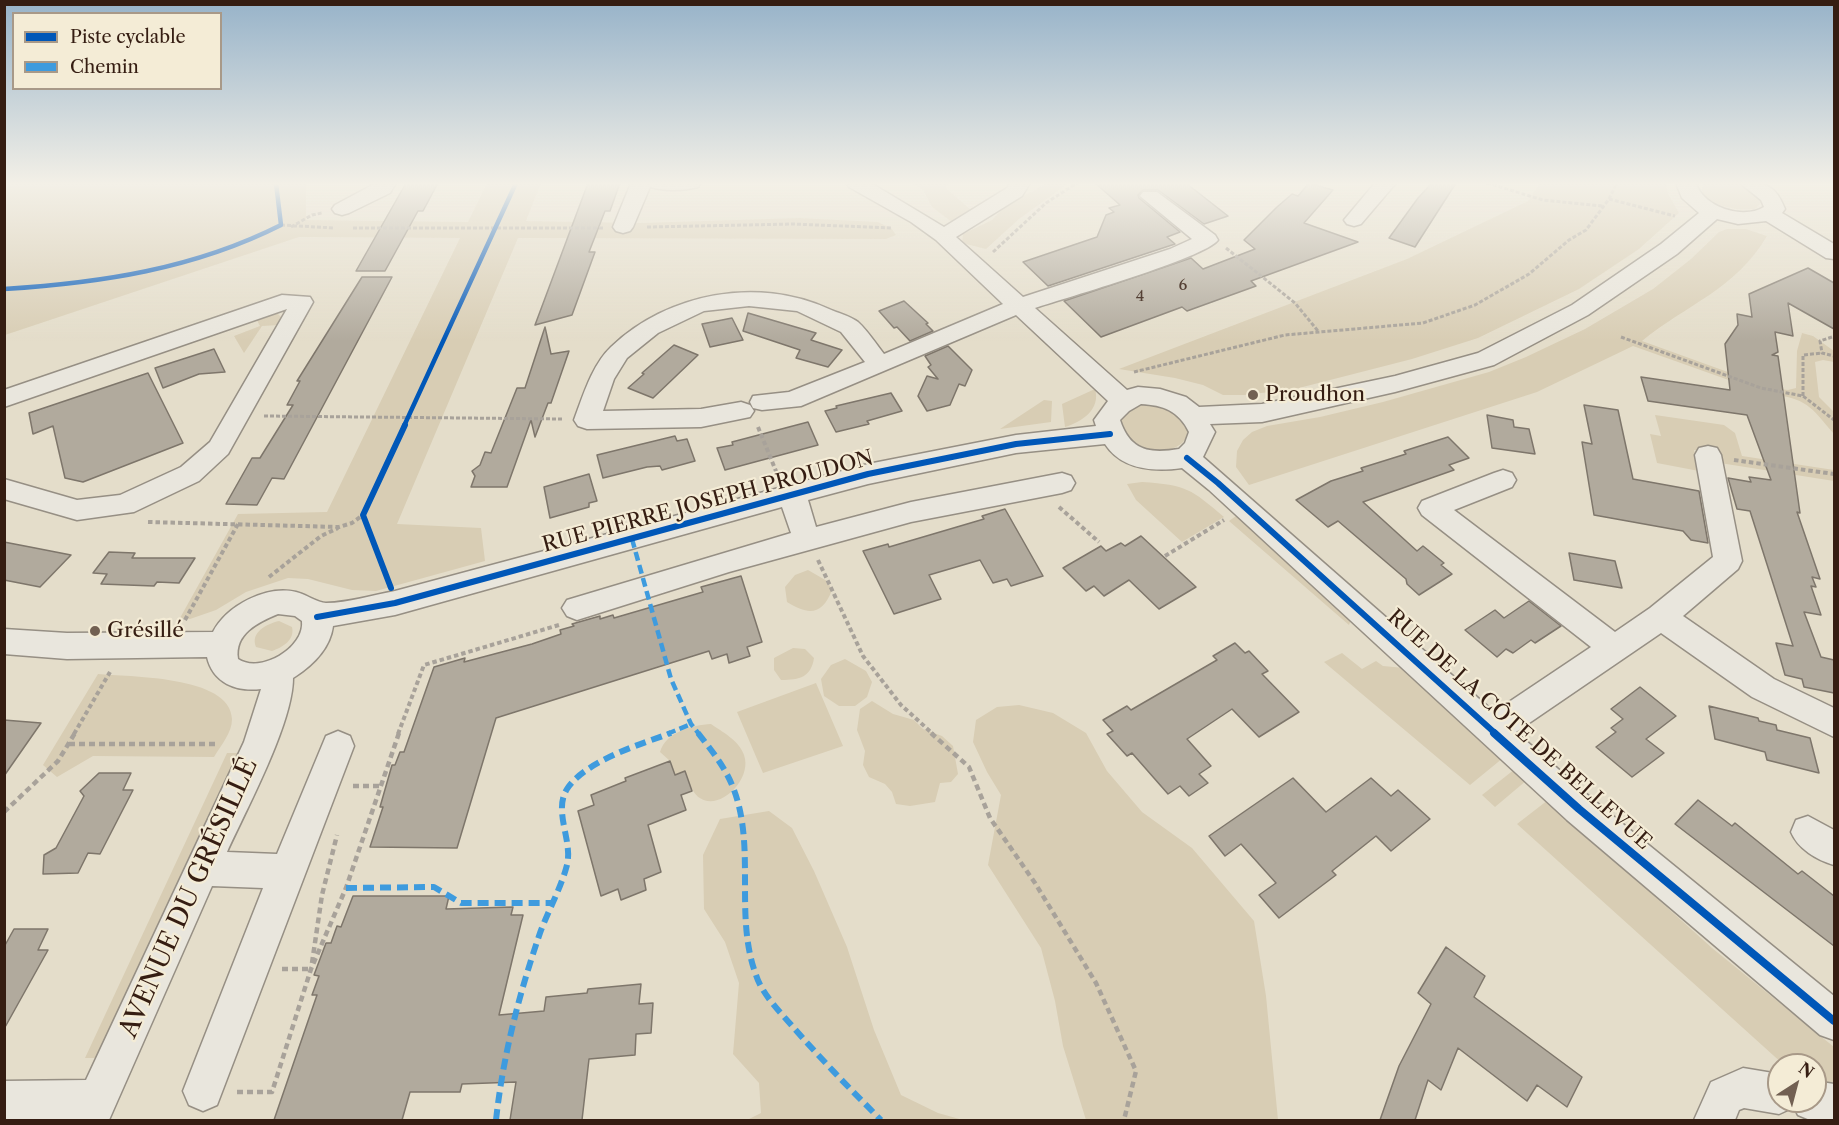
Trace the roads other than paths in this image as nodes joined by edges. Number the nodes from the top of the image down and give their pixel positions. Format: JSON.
{"nodes":[{"id":1,"x":1201,"y":236,"type":"edge"},
{"id":2,"x":1686,"y":236,"type":"edge"},
{"id":3,"x":1805,"y":236,"type":"edge"},
{"id":4,"x":943,"y":237,"type":"edge"},
{"id":5,"x":1834,"y":253,"type":"edge"},
{"id":6,"x":1018,"y":306,"type":"junction"},
{"id":7,"x":880,"y":365,"type":"junction"},
{"id":8,"x":4,"y":399,"type":"edge"},
{"id":9,"x":1123,"y":401,"type":"junction"},
{"id":10,"x":1195,"y":416,"type":"junction"},
{"id":11,"x":1110,"y":434,"type":"junction"},
{"id":12,"x":1708,"y":455,"type":"road end"},
{"id":13,"x":1187,"y":458,"type":"junction"},
{"id":14,"x":1503,"y":480,"type":"dead end"},
{"id":15,"x":4,"y":489,"type":"edge"},
{"id":16,"x":787,"y":489,"type":"junction"},
{"id":17,"x":1059,"y":494,"type":"road end"},
{"id":18,"x":811,"y":546,"type":"junction"},
{"id":19,"x":574,"y":615,"type":"road end"},
{"id":20,"x":317,"y":617,"type":"junction"},
{"id":21,"x":1661,"y":617,"type":"junction"},
{"id":22,"x":4,"y":641,"type":"edge"},
{"id":23,"x":222,"y":644,"type":"junction"},
{"id":24,"x":1614,"y":648,"type":"junction"},
{"id":25,"x":277,"y":671,"type":"junction"},
{"id":26,"x":1834,"y":723,"type":"edge"},
{"id":27,"x":1493,"y":730,"type":"junction"},
{"id":28,"x":338,"y":746,"type":"dead end"},
{"id":29,"x":203,"y":868,"type":"junction"},
{"id":30,"x":287,"y":871,"type":"junction"},
{"id":31,"x":1834,"y":1021,"type":"edge"},
{"id":32,"x":214,"y":1092,"type":"road end"},
{"id":33,"x":1767,"y":1092,"type":"edge"},
{"id":34,"x":4,"y":1101,"type":"edge"},
{"id":35,"x":93,"y":1110,"type":"edge"},
{"id":36,"x":1714,"y":1120,"type":"edge"}],
"edges":[{"from":1,"to":6,"type":"street"},
{"from":2,"to":10,"type":"street"},
{"from":3,"to":5,"type":"street"},
{"from":4,"to":6,"type":"street"},
{"from":6,"to":7,"type":"street"},
{"from":6,"to":9,"type":"street"},
{"from":7,"to":7,"type":"street"},
{"from":8,"to":15,"type":"street"},
{"from":9,"to":10,"type":"street"},
{"from":9,"to":11,"type":"street"},
{"from":10,"to":13,"type":"street"},
{"from":11,"to":13,"type":"street"},
{"from":11,"to":16,"type":"street","name":"RUE PIERRE JOSEPH PROUDON"},
{"from":12,"to":21,"type":"street"},
{"from":13,"to":27,"type":"street","name":"RUE DE LA CÔTE DE BELLEVUE"},
{"from":14,"to":24,"type":"street"},
{"from":16,"to":18,"type":"street"},
{"from":16,"to":20,"type":"street","name":"RUE PIERRE JOSEPH PROUDON"},
{"from":17,"to":18,"type":"street"},
{"from":18,"to":19,"type":"street"},
{"from":20,"to":23,"type":"street"},
{"from":20,"to":25,"type":"street"},
{"from":21,"to":24,"type":"street"},
{"from":21,"to":26,"type":"street"},
{"from":22,"to":23,"type":"street"},
{"from":23,"to":25,"type":"street"},
{"from":24,"to":27,"type":"street"},
{"from":25,"to":29,"type":"street","name":"AVENUE DU GRÉSILLÉ"},
{"from":27,"to":31,"type":"street","name":"RUE DE LA CÔTE DE BELLEVUE"},
{"from":28,"to":30,"type":"street"},
{"from":29,"to":30,"type":"street"},
{"from":29,"to":35,"type":"street","name":"AVENUE DU GRÉSILLÉ"},
{"from":30,"to":32,"type":"street"},
{"from":33,"to":36,"type":"street"},
{"from":34,"to":35,"type":"street"}]}
